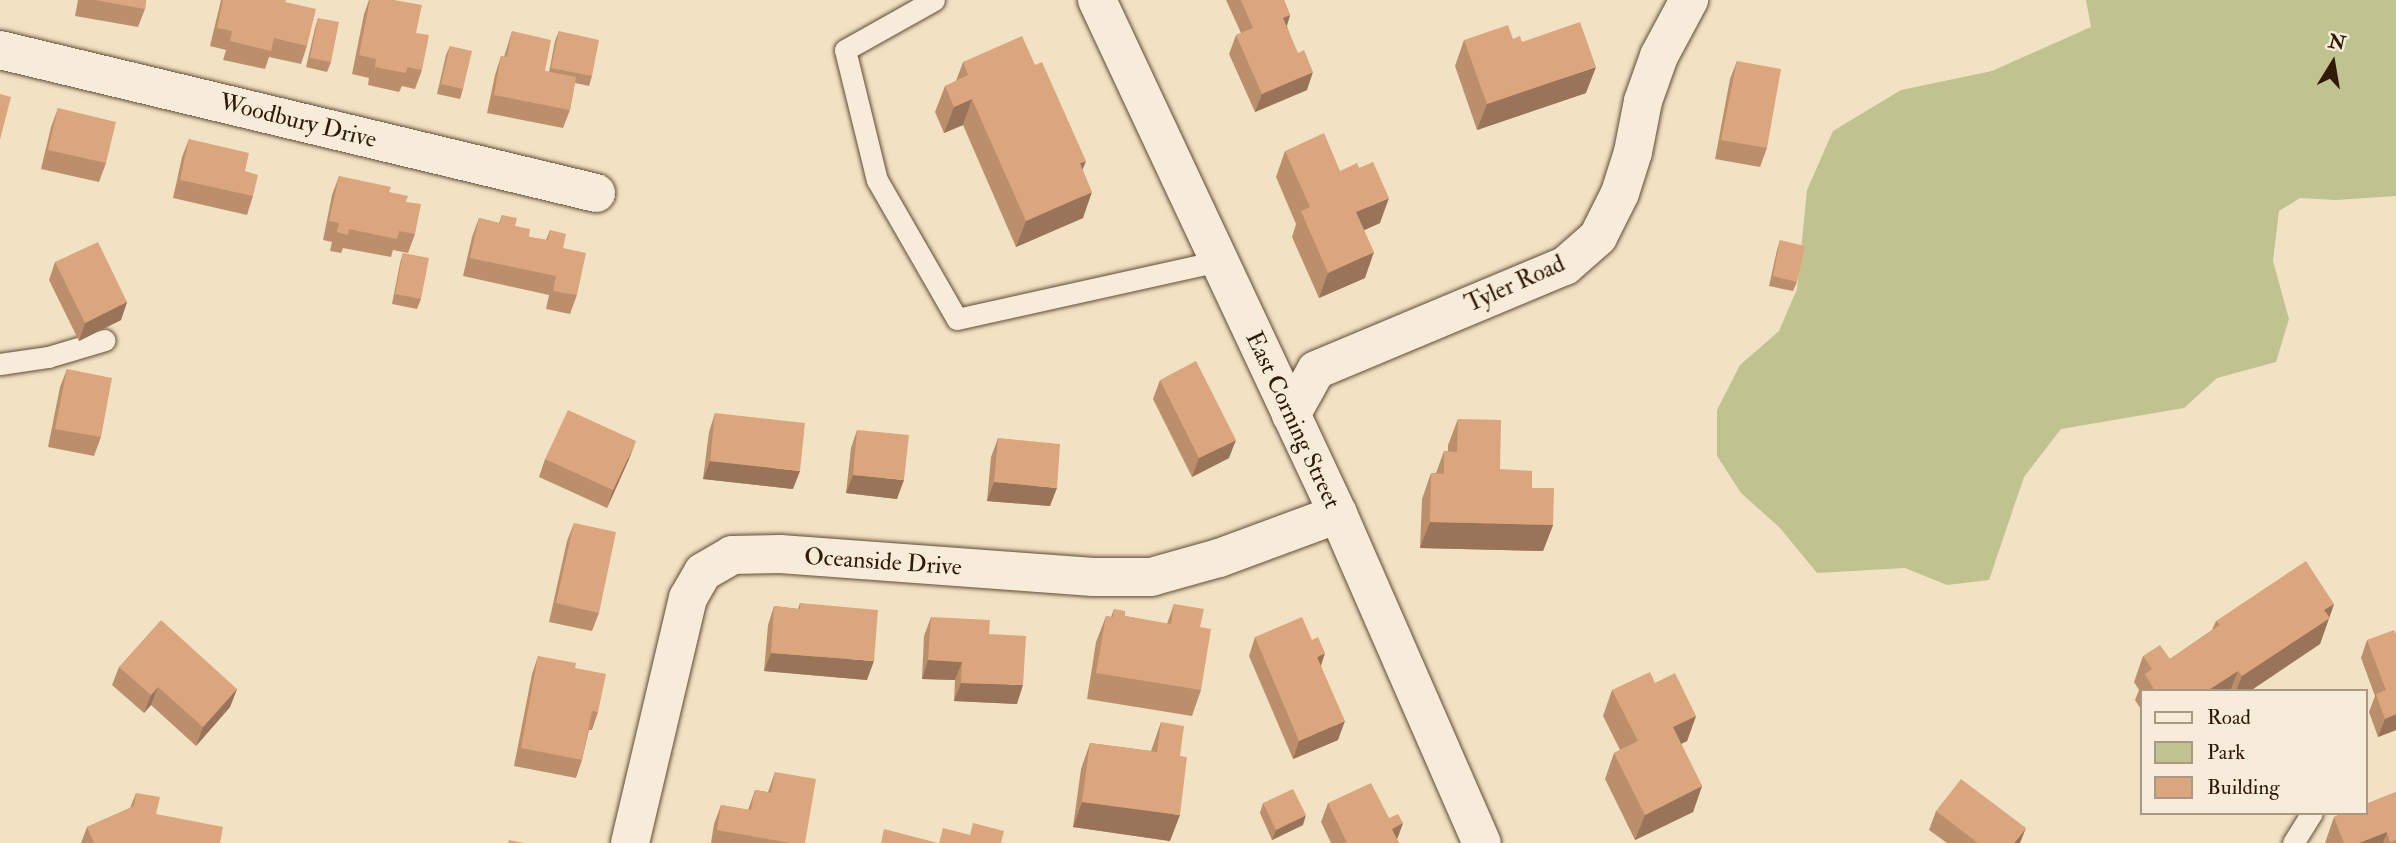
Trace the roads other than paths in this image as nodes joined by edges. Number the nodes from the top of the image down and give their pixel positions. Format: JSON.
{"nodes":[{"id":1,"x":934,"y":0,"type":"edge"},
{"id":2,"x":1097,"y":0,"type":"edge"},
{"id":3,"x":1689,"y":0,"type":"edge"},
{"id":4,"x":0,"y":50,"type":"edge"},
{"id":5,"x":596,"y":193,"type":"dead end"},
{"id":6,"x":1219,"y":261,"type":"junction"},
{"id":7,"x":105,"y":340,"type":"dead end"},
{"id":8,"x":0,"y":364,"type":"edge"},
{"id":9,"x":1291,"y":415,"type":"junction"},
{"id":10,"x":1338,"y":514,"type":"junction"},
{"id":11,"x":2311,"y":815,"type":"edge"},
{"id":12,"x":630,"y":843,"type":"edge"},
{"id":13,"x":1482,"y":843,"type":"edge"},
{"id":14,"x":2293,"y":843,"type":"edge"}],
"edges":[{"from":1,"to":6,"type":"lane"},
{"from":2,"to":6,"type":"street","name":"East Corning Street"},
{"from":3,"to":9,"type":"street","name":"Tyler Road"},
{"from":4,"to":5,"type":"street","name":"Woodbury Drive"},
{"from":6,"to":9,"type":"street","name":"East Corning Street"},
{"from":7,"to":8,"type":"lane"},
{"from":9,"to":10,"type":"street","name":"East Corning Street"},
{"from":10,"to":12,"type":"street","name":"Oceanside Drive"},
{"from":10,"to":13,"type":"street","name":"East Corning Street"},
{"from":11,"to":14,"type":"lane"}]}
